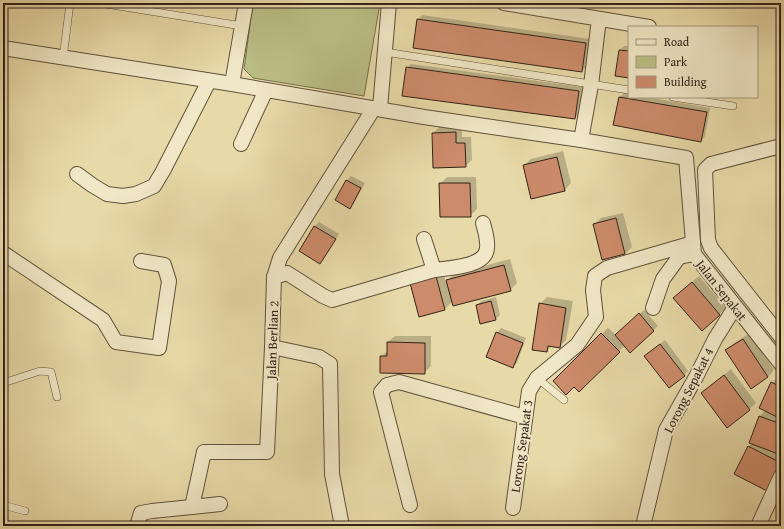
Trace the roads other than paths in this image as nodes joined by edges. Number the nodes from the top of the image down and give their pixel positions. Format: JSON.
{"nodes":[{"id":1,"x":70,"y":3,"type":"edge"},
{"id":2,"x":100,"y":3,"type":"edge"},
{"id":3,"x":246,"y":3,"type":"edge"},
{"id":4,"x":389,"y":3,"type":"edge"},
{"id":5,"x":504,"y":3,"type":"edge"},
{"id":6,"x":599,"y":19,"type":"junction"},
{"id":7,"x":242,"y":26,"type":"junction"},
{"id":8,"x":644,"y":26,"type":"edge"},
{"id":9,"x":3,"y":48,"type":"edge"},
{"id":10,"x":385,"y":52,"type":"junction"},
{"id":11,"x":63,"y":58,"type":"junction"},
{"id":12,"x":210,"y":81,"type":"junction"},
{"id":13,"x":232,"y":84,"type":"junction"},
{"id":14,"x":591,"y":85,"type":"junction"},
{"id":15,"x":266,"y":90,"type":"junction"},
{"id":16,"x":628,"y":90,"type":"edge"},
{"id":17,"x":680,"y":98,"type":"edge"},
{"id":18,"x":733,"y":106,"type":"dead end"},
{"id":19,"x":377,"y":108,"type":"junction"},
{"id":20,"x":581,"y":140,"type":"junction"},
{"id":21,"x":241,"y":144,"type":"dead end"},
{"id":22,"x":781,"y":146,"type":"edge"},
{"id":23,"x":77,"y":174,"type":"dead end"},
{"id":24,"x":483,"y":223,"type":"dead end"},
{"id":25,"x":424,"y":239,"type":"dead end"},
{"id":26,"x":693,"y":249,"type":"junction"},
{"id":27,"x":3,"y":253,"type":"edge"},
{"id":28,"x":141,"y":261,"type":"dead end"},
{"id":29,"x":434,"y":270,"type":"junction"},
{"id":30,"x":274,"y":277,"type":"junction"},
{"id":31,"x":735,"y":306,"type":"junction"},
{"id":32,"x":653,"y":308,"type":"dead end"},
{"id":33,"x":781,"y":337,"type":"edge"},
{"id":34,"x":272,"y":347,"type":"junction"},
{"id":35,"x":781,"y":364,"type":"edge"},
{"id":36,"x":537,"y":378,"type":"junction"},
{"id":37,"x":3,"y":383,"type":"edge"},
{"id":38,"x":57,"y":398,"type":"dead end"},
{"id":39,"x":564,"y":400,"type":"dead end"},
{"id":40,"x":525,"y":417,"type":"junction"},
{"id":41,"x":781,"y":476,"type":"edge"},
{"id":42,"x":220,"y":504,"type":"dead end"},
{"id":43,"x":3,"y":505,"type":"edge"},
{"id":44,"x":410,"y":505,"type":"dead end"},
{"id":45,"x":192,"y":507,"type":"junction"},
{"id":46,"x":513,"y":508,"type":"dead end"},
{"id":47,"x":25,"y":511,"type":"dead end"},
{"id":48,"x":137,"y":526,"type":"edge"},
{"id":49,"x":342,"y":526,"type":"edge"},
{"id":50,"x":643,"y":526,"type":"edge"},
{"id":51,"x":758,"y":526,"type":"edge"}],
"edges":[{"from":1,"to":11,"type":"lane"},
{"from":2,"to":7,"type":"lane"},
{"from":3,"to":7,"type":"street"},
{"from":4,"to":10,"type":"street"},
{"from":5,"to":6,"type":"street"},
{"from":6,"to":8,"type":"street"},
{"from":6,"to":14,"type":"street"},
{"from":7,"to":13,"type":"street"},
{"from":9,"to":11,"type":"street"},
{"from":10,"to":14,"type":"lane"},
{"from":10,"to":19,"type":"street"},
{"from":11,"to":12,"type":"street"},
{"from":12,"to":13,"type":"street"},
{"from":12,"to":23,"type":"street"},
{"from":13,"to":15,"type":"street"},
{"from":14,"to":16,"type":"lane"},
{"from":14,"to":20,"type":"street"},
{"from":15,"to":19,"type":"street"},
{"from":15,"to":21,"type":"street"},
{"from":17,"to":18,"type":"lane"},
{"from":19,"to":20,"type":"street"},
{"from":19,"to":30,"type":"street","name":"Jalan Berlian 2"},
{"from":20,"to":26,"type":"street","name":"Jalan Sepakat"},
{"from":22,"to":33,"type":"street"},
{"from":24,"to":29,"type":"street"},
{"from":25,"to":29,"type":"street"},
{"from":26,"to":31,"type":"street","name":"Jalan Sepakat"},
{"from":26,"to":32,"type":"street"},
{"from":26,"to":36,"type":"street","name":"Lorong Sepakat 3"},
{"from":27,"to":28,"type":"street"},
{"from":29,"to":30,"type":"street"},
{"from":30,"to":34,"type":"street","name":"Jalan Berlian 2"},
{"from":31,"to":35,"type":"street","name":"Jalan Sepakat"},
{"from":31,"to":50,"type":"street","name":"Lorong Sepakat 4"},
{"from":34,"to":45,"type":"street","name":"Jalan Berlian 2"},
{"from":34,"to":49,"type":"street"},
{"from":36,"to":39,"type":"lane"},
{"from":36,"to":40,"type":"street","name":"Lorong Sepakat 3"},
{"from":37,"to":38,"type":"lane"},
{"from":40,"to":44,"type":"street"},
{"from":40,"to":46,"type":"street","name":"Lorong Sepakat 3"},
{"from":41,"to":51,"type":"street"},
{"from":42,"to":45,"type":"street"},
{"from":43,"to":47,"type":"lane"},
{"from":45,"to":48,"type":"street"}]}
